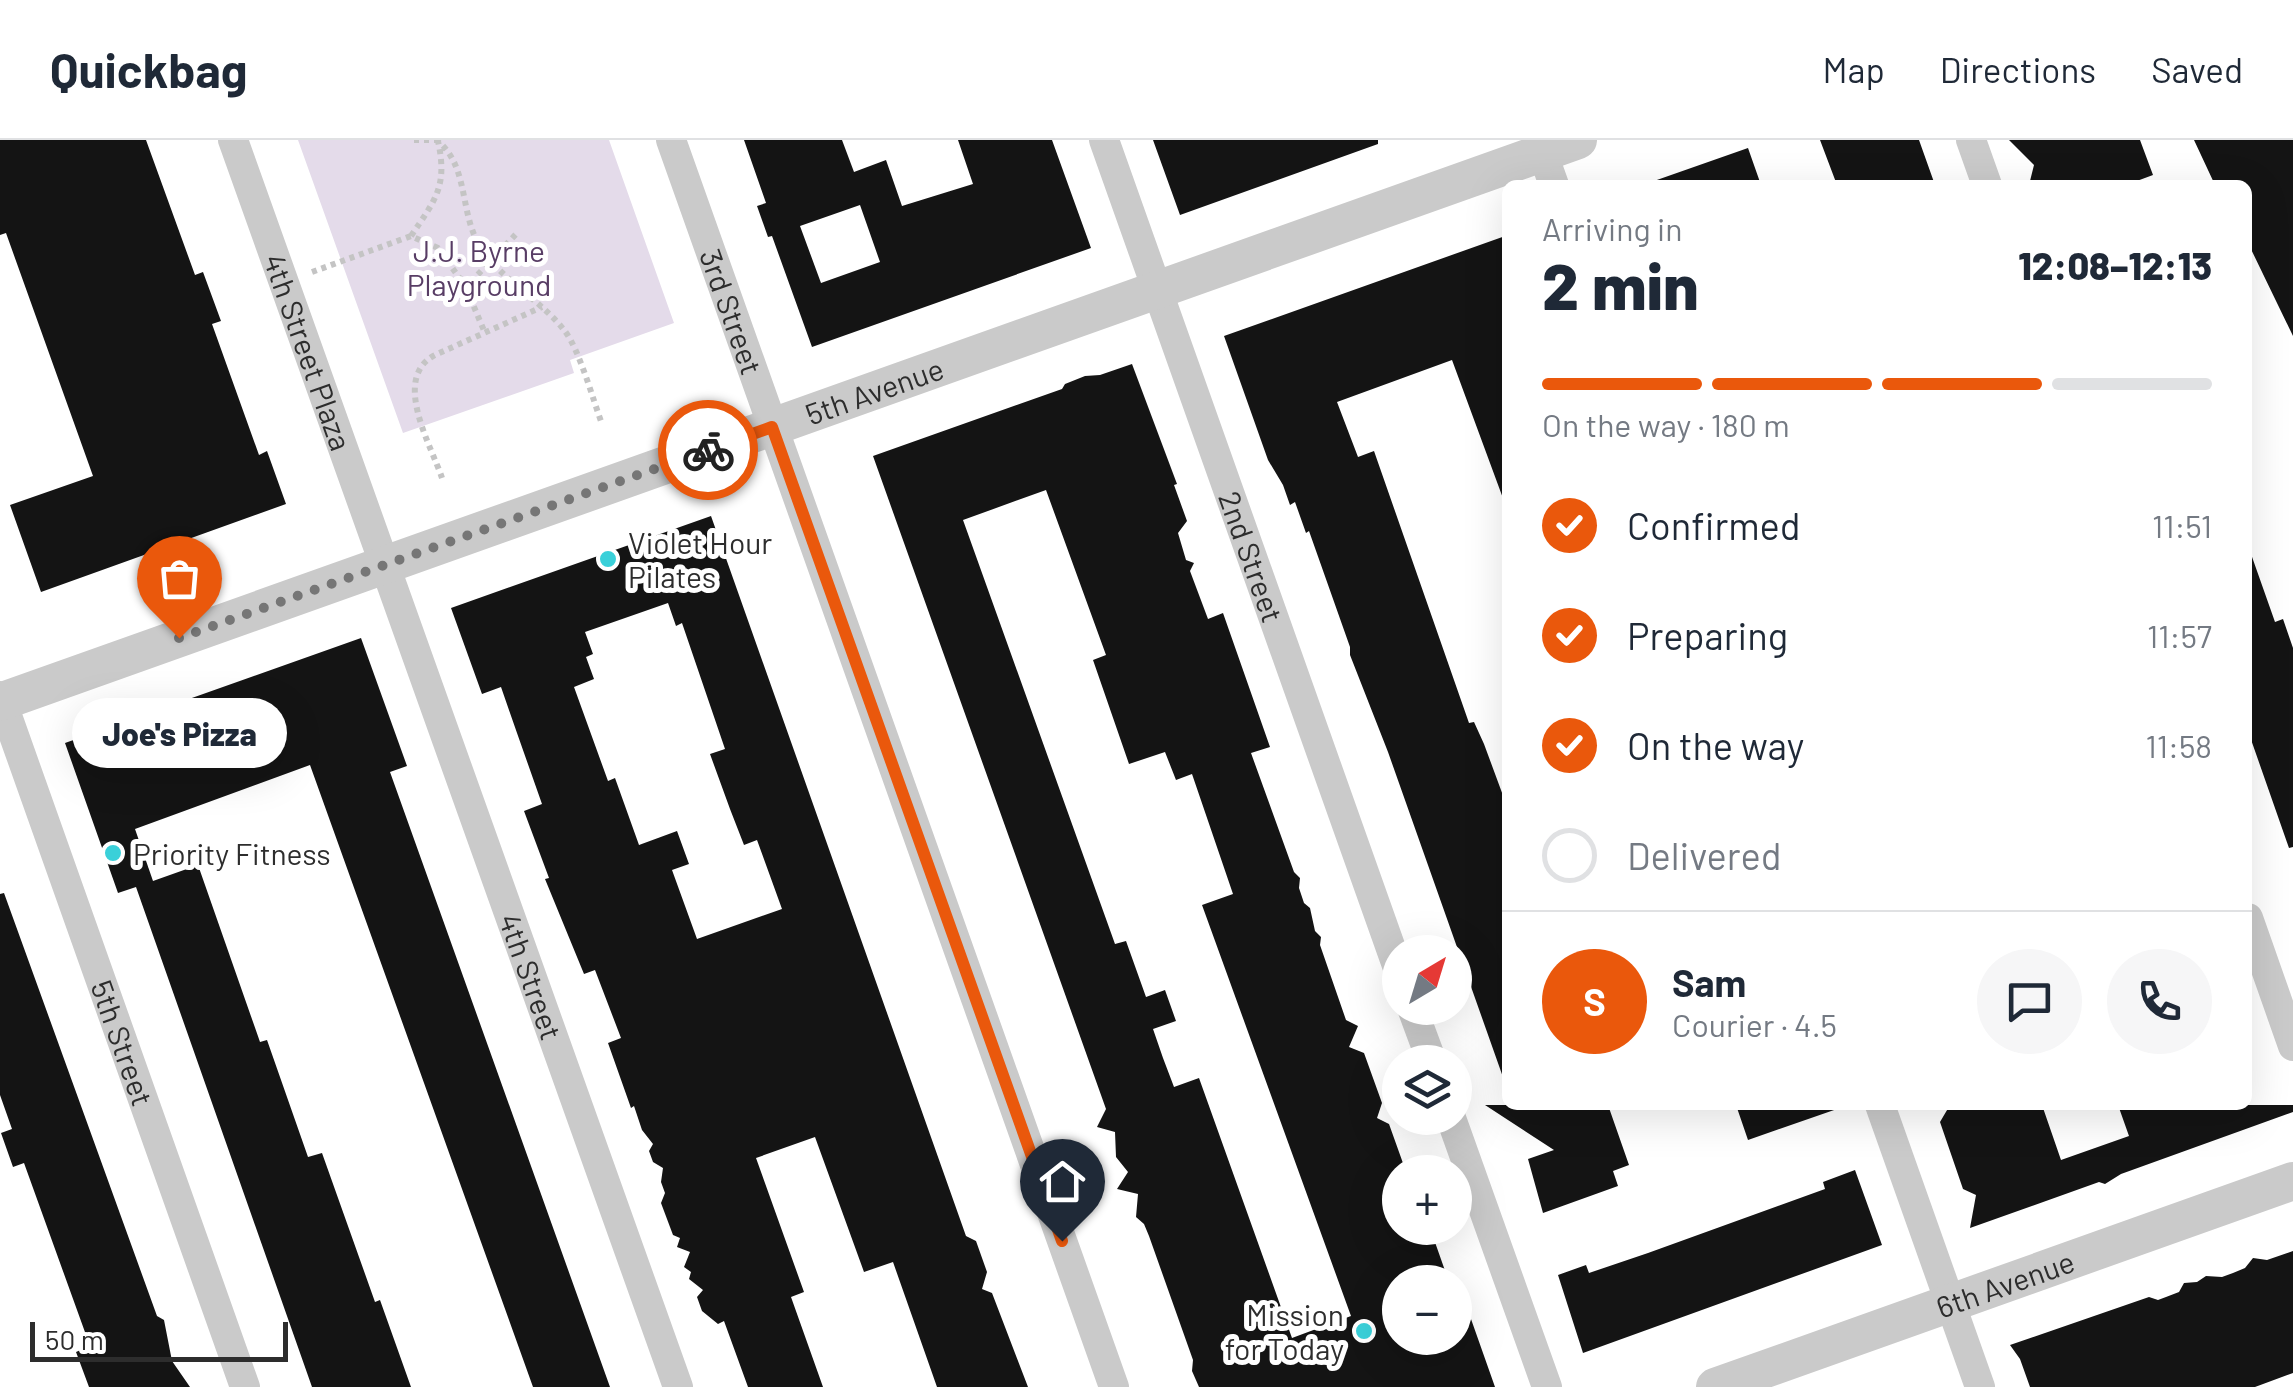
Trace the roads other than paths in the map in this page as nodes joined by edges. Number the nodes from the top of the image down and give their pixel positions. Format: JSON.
{"nodes":[{"id":1,"x":233,"y":140,"type":"edge"},
{"id":2,"x":671,"y":140,"type":"edge"},
{"id":3,"x":1104,"y":140,"type":"edge"},
{"id":4,"x":1578,"y":140,"type":"edge"},
{"id":5,"x":1971,"y":140,"type":"edge"},
{"id":6,"x":1544,"y":159,"type":"edge"},
{"id":7,"x":1985,"y":180,"type":"edge"},
{"id":8,"x":1157,"y":290,"type":"junction"},
{"id":9,"x":772,"y":427,"type":"junction"},
{"id":10,"x":384,"y":565,"type":"junction"},
{"id":11,"x":1,"y":700,"type":"edge"},
{"id":12,"x":2252,"y":929,"type":"edge"},
{"id":13,"x":1386,"y":935,"type":"edge"},
{"id":14,"x":2293,"y":1046,"type":"edge"},
{"id":15,"x":1882,"y":1110,"type":"edge"},
{"id":16,"x":1457,"y":1135,"type":"edge"},
{"id":17,"x":2293,"y":1182,"type":"edge"},
{"id":18,"x":1951,"y":1303,"type":"junction"},
{"id":19,"x":245,"y":1387,"type":"edge"},
{"id":20,"x":678,"y":1387,"type":"edge"},
{"id":21,"x":1114,"y":1387,"type":"edge"},
{"id":22,"x":1548,"y":1387,"type":"edge"},
{"id":23,"x":1715,"y":1387,"type":"edge"},
{"id":24,"x":1980,"y":1387,"type":"edge"}],
"edges":[{"from":1,"to":10,"type":"street","name":"4th Street Plaza"},
{"from":2,"to":9,"type":"street","name":"3rd Street"},
{"from":3,"to":8,"type":"street","name":"2nd Street"},
{"from":4,"to":6,"type":"street","name":"5th Avenue"},
{"from":5,"to":7,"type":"street"},
{"from":6,"to":8,"type":"street","name":"5th Avenue"},
{"from":8,"to":9,"type":"street","name":"5th Avenue"},
{"from":8,"to":13,"type":"street","name":"2nd Street"},
{"from":9,"to":10,"type":"street","name":"5th Avenue"},
{"from":9,"to":21,"type":"street","name":"3rd Street"},
{"from":10,"to":11,"type":"street","name":"5th Avenue"},
{"from":10,"to":20,"type":"street","name":"4th Street"},
{"from":11,"to":19,"type":"street","name":"5th Street"},
{"from":12,"to":14,"type":"street"},
{"from":15,"to":18,"type":"street"},
{"from":16,"to":22,"type":"street"},
{"from":17,"to":18,"type":"street","name":"6th Avenue"},
{"from":18,"to":23,"type":"street","name":"6th Avenue"},
{"from":18,"to":24,"type":"street"}]}
